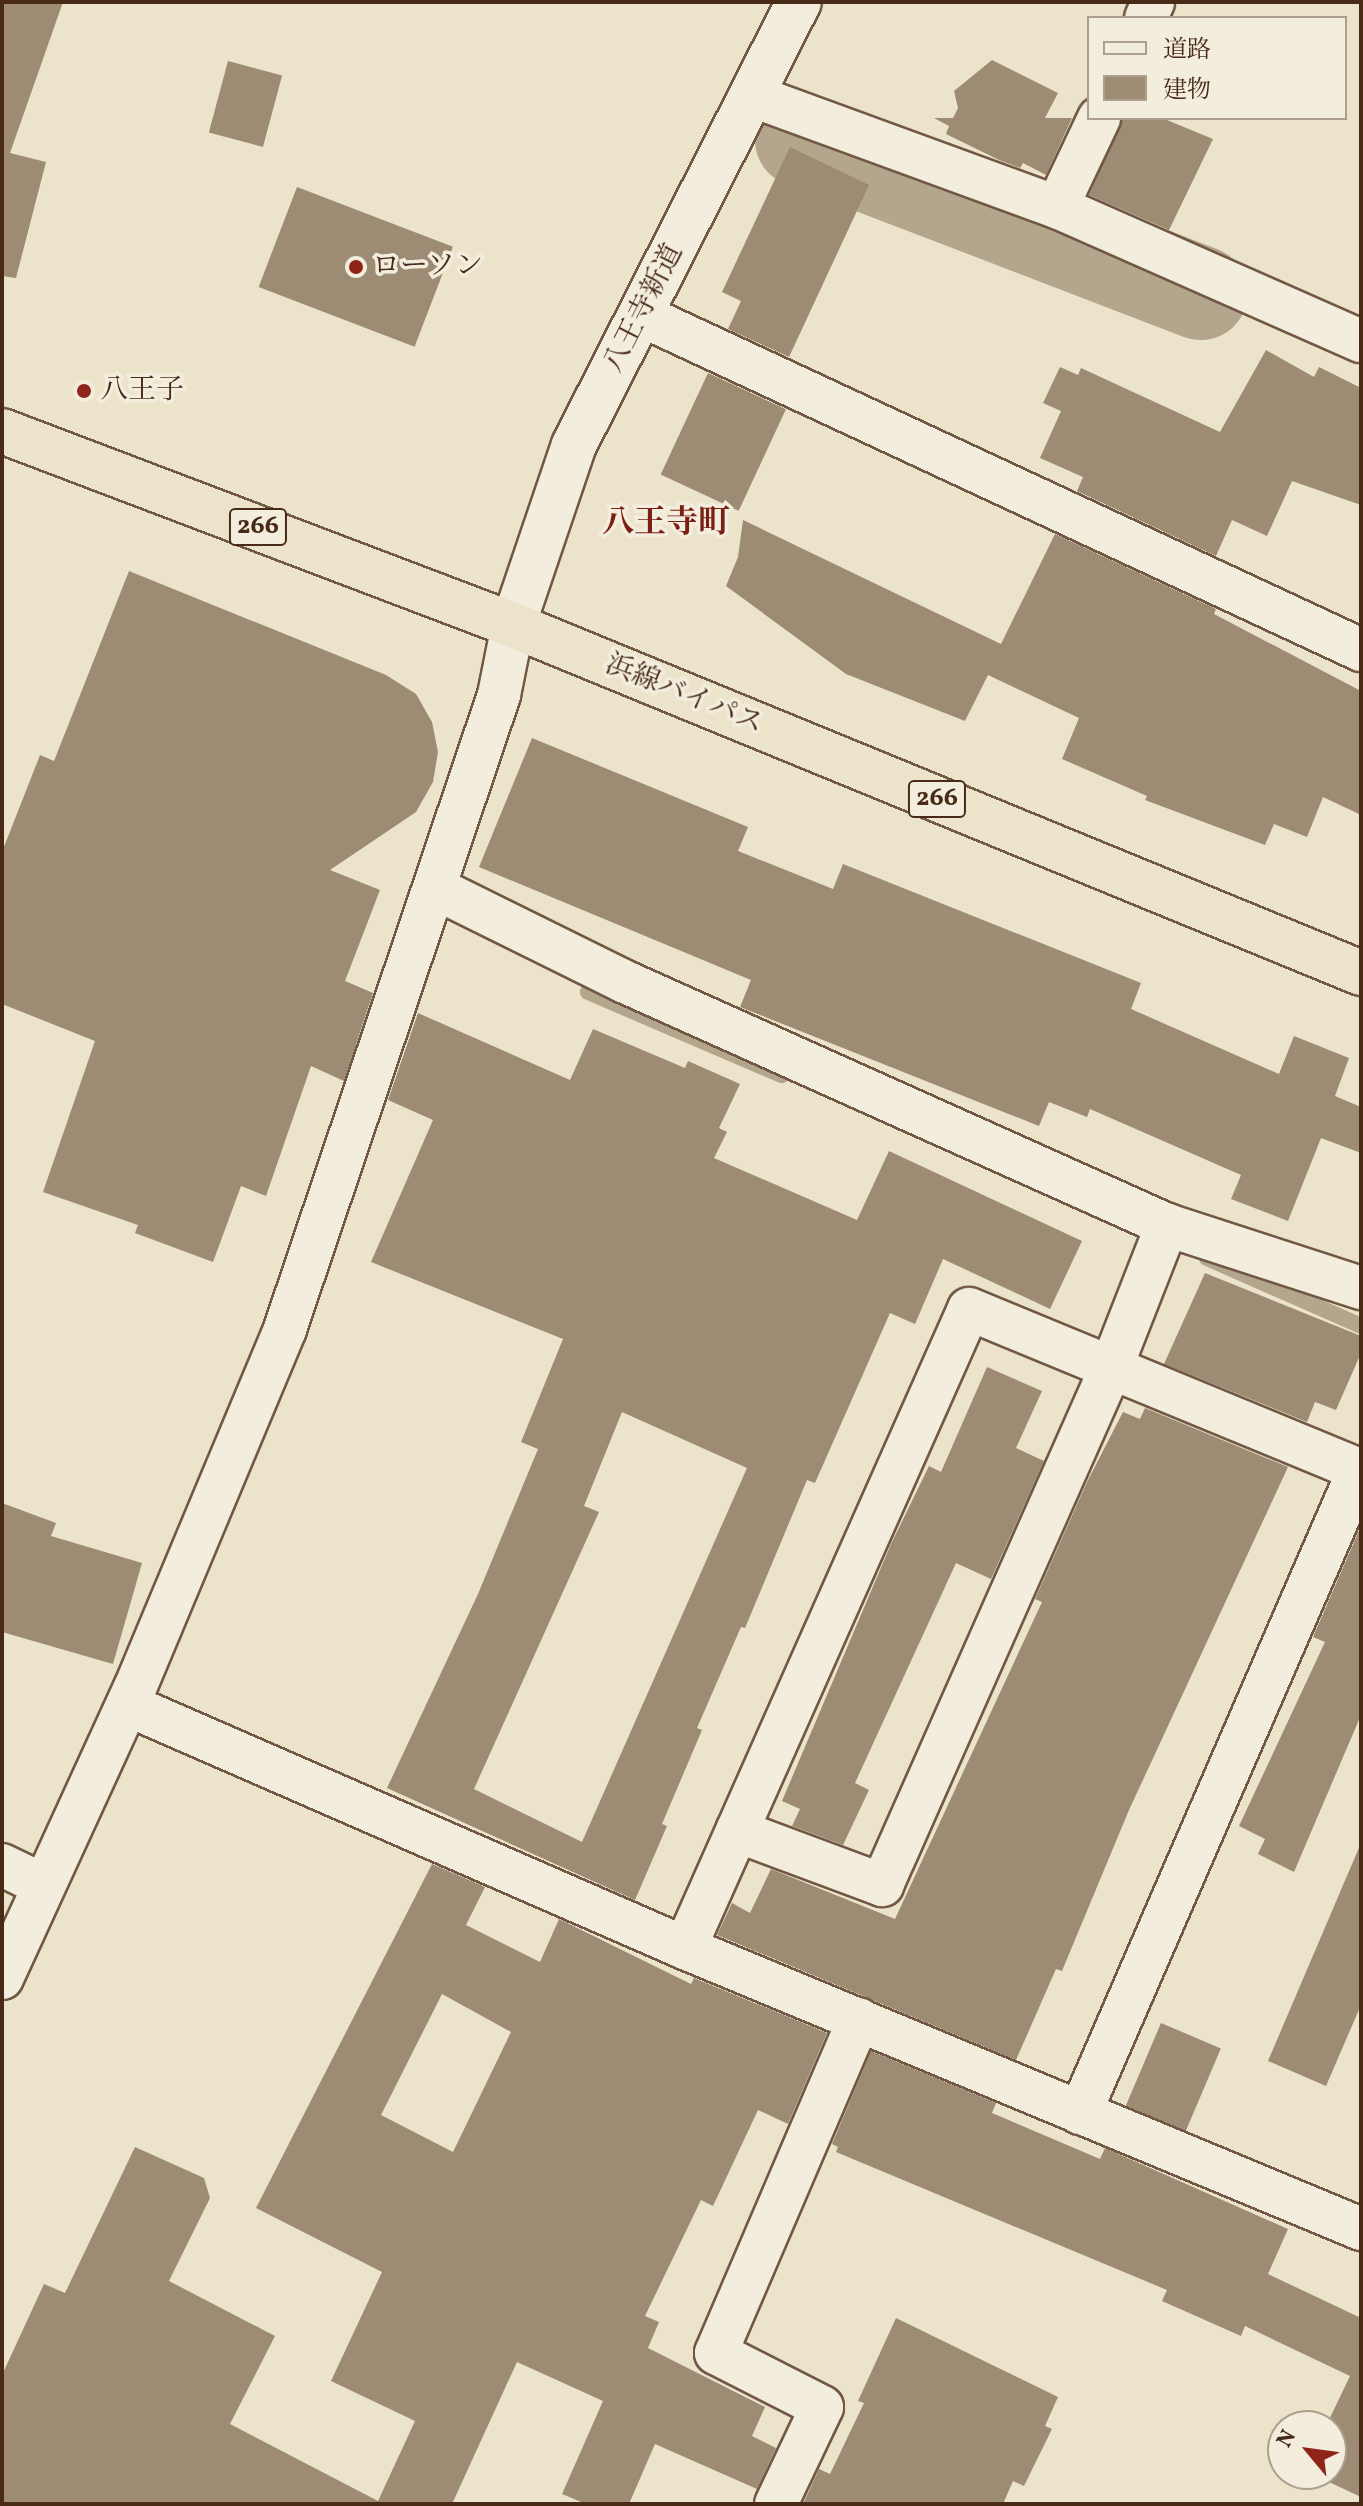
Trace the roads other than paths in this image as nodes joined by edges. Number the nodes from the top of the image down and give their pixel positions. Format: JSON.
{"nodes":[{"id":1,"x":799,"y":2,"type":"edge"},
{"id":2,"x":753,"y":96,"type":"junction"},
{"id":3,"x":1098,"y":120,"type":"edge"},
{"id":4,"x":1057,"y":207,"type":"junction"},
{"id":5,"x":641,"y":315,"type":"junction"},
{"id":6,"x":1361,"y":341,"type":"edge"},
{"id":7,"x":2,"y":431,"type":"edge"},
{"id":8,"x":513,"y":625,"type":"junction"},
{"id":9,"x":1361,"y":650,"type":"edge"},
{"id":10,"x":435,"y":888,"type":"junction"},
{"id":11,"x":1361,"y":973,"type":"edge"},
{"id":12,"x":1167,"y":1225,"type":"junction"},
{"id":13,"x":1361,"y":1288,"type":"edge"},
{"id":14,"x":1111,"y":1368,"type":"junction"},
{"id":15,"x":128,"y":1705,"type":"junction"},
{"id":16,"x":737,"y":1831,"type":"junction"},
{"id":17,"x":2,"y":1865,"type":"edge"},
{"id":18,"x":43,"y":1885,"type":"junction"},
{"id":19,"x":685,"y":1948,"type":"junction"},
{"id":20,"x":2,"y":1978,"type":"edge"},
{"id":21,"x":859,"y":2019,"type":"junction"},
{"id":22,"x":1080,"y":2113,"type":"junction"},
{"id":23,"x":1361,"y":2229,"type":"edge"},
{"id":24,"x":776,"y":2504,"type":"edge"}],
"edges":[{"from":1,"to":2,"type":"street","name":"八王寺新道"},
{"from":2,"to":4,"type":"street"},
{"from":2,"to":5,"type":"street","name":"八王寺新道"},
{"from":3,"to":4,"type":"street"},
{"from":4,"to":6,"type":"street"},
{"from":5,"to":8,"type":"street","name":"八王寺新道"},
{"from":5,"to":9,"type":"street"},
{"from":7,"to":8,"type":"highway","name":"浜線バイパス","number":"266"},
{"from":8,"to":10,"type":"street"},
{"from":8,"to":11,"type":"highway","name":"浜線バイパス","number":"266"},
{"from":10,"to":12,"type":"street"},
{"from":10,"to":15,"type":"street"},
{"from":12,"to":13,"type":"street"},
{"from":12,"to":14,"type":"street"},
{"from":14,"to":16,"type":"street"},
{"from":14,"to":16,"type":"street"},
{"from":14,"to":22,"type":"street"},
{"from":15,"to":18,"type":"street"},
{"from":15,"to":19,"type":"street"},
{"from":16,"to":19,"type":"street"},
{"from":17,"to":18,"type":"street"},
{"from":18,"to":20,"type":"street"},
{"from":19,"to":21,"type":"street"},
{"from":21,"to":22,"type":"street"},
{"from":21,"to":24,"type":"street"},
{"from":22,"to":23,"type":"street"}]}
